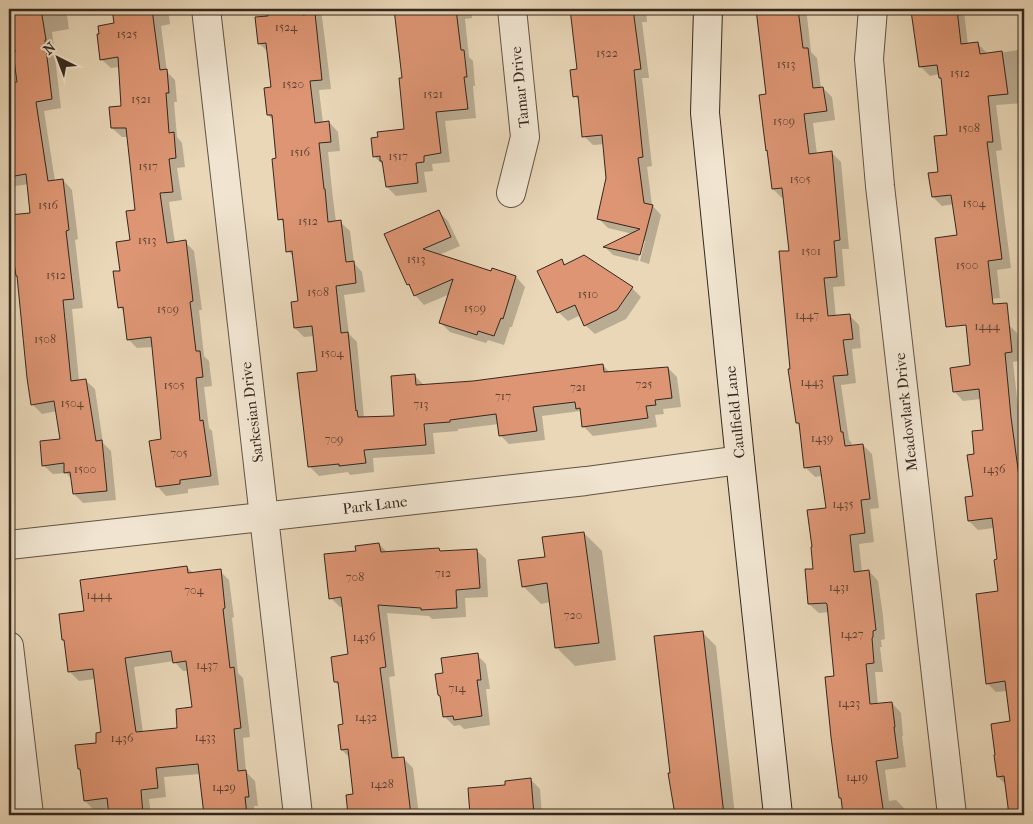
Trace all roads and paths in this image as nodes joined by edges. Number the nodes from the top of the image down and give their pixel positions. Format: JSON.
{"nodes":[{"id":1,"x":206,"y":9,"type":"edge"},
{"id":2,"x":512,"y":9,"type":"edge"},
{"id":3,"x":708,"y":9,"type":"edge"},
{"id":4,"x":873,"y":9,"type":"edge"},
{"id":5,"x":511,"y":193,"type":"dead end"},
{"id":6,"x":740,"y":460,"type":"junction"},
{"id":7,"x":264,"y":516,"type":"junction"},
{"id":8,"x":9,"y":545,"type":"edge"},
{"id":9,"x":9,"y":646,"type":"edge"},
{"id":10,"x":29,"y":815,"type":"edge"},
{"id":11,"x":298,"y":815,"type":"edge"},
{"id":12,"x":778,"y":815,"type":"edge"},
{"id":13,"x":952,"y":815,"type":"edge"}],
"edges":[{"from":1,"to":7,"type":"street","name":"Sarkesian Drive"},
{"from":2,"to":5,"type":"street","name":"Tamar Drive"},
{"from":3,"to":6,"type":"street","name":"Caulfield Lane"},
{"from":4,"to":13,"type":"street","name":"Meadowlark Drive"},
{"from":6,"to":7,"type":"street","name":"Park Lane"},
{"from":6,"to":12,"type":"street","name":"Caulfield Lane"},
{"from":7,"to":8,"type":"street","name":"Park Lane"},
{"from":7,"to":11,"type":"street","name":"Sarkesian Drive"},
{"from":9,"to":10,"type":"street"}]}
